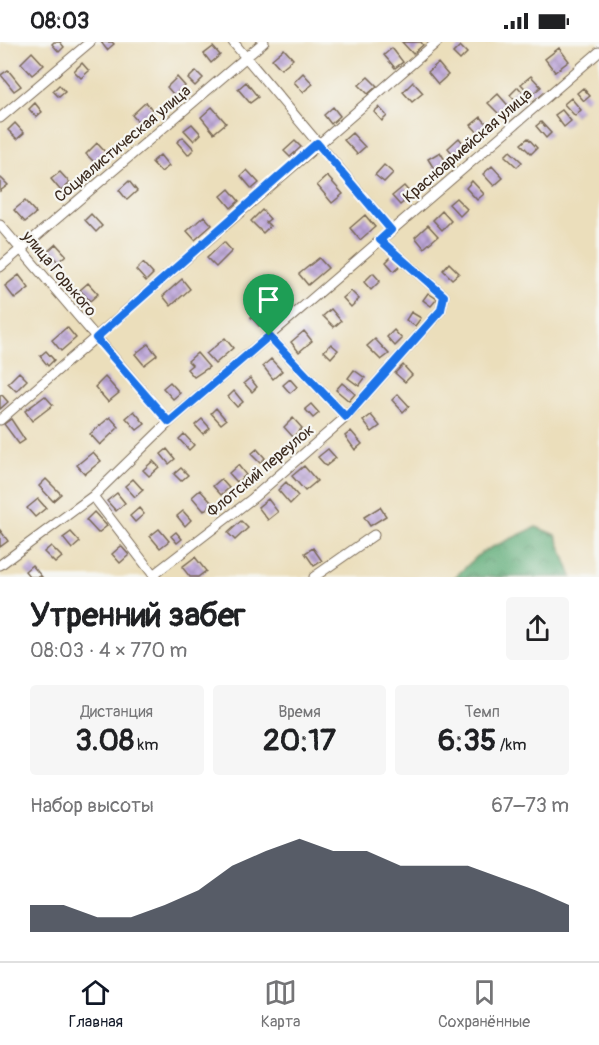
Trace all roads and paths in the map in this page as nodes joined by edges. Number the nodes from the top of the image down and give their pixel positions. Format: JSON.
{"nodes":[{"id":1,"x":90,"y":42,"type":"edge"},
{"id":2,"x":233,"y":42,"type":"edge"},
{"id":3,"x":264,"y":42,"type":"edge"},
{"id":4,"x":437,"y":42,"type":"edge"},
{"id":5,"x":599,"y":52,"type":"edge"},
{"id":6,"x":247,"y":57,"type":"junction"},
{"id":7,"x":0,"y":118,"type":"edge"},
{"id":8,"x":317,"y":143,"type":"junction"},
{"id":9,"x":0,"y":225,"type":"edge"},
{"id":10,"x":391,"y":230,"type":"junction"},
{"id":11,"x":380,"y":240,"type":"junction"},
{"id":12,"x":21,"y":249,"type":"junction"},
{"id":13,"x":0,"y":267,"type":"edge"},
{"id":14,"x":269,"y":336,"type":"junction"},
{"id":15,"x":96,"y":338,"type":"junction"},
{"id":16,"x":346,"y":417,"type":"junction"},
{"id":17,"x":0,"y":420,"type":"edge"},
{"id":18,"x":169,"y":422,"type":"junction"},
{"id":19,"x":93,"y":496,"type":"junction"},
{"id":20,"x":374,"y":535,"type":"dead end"},
{"id":21,"x":0,"y":565,"type":"edge"},
{"id":22,"x":154,"y":576,"type":"edge"},
{"id":23,"x":314,"y":577,"type":"edge"}],
"edges":[{"from":1,"to":7,"type":"street"},
{"from":2,"to":6,"type":"street"},
{"from":3,"to":6,"type":"street","name":"Социалистическая улица"},
{"from":4,"to":8,"type":"street"},
{"from":5,"to":10,"type":"street","name":"Красноармейская улица"},
{"from":6,"to":8,"type":"street"},
{"from":6,"to":12,"type":"street","name":"Социалистическая улица"},
{"from":8,"to":10,"type":"street"},
{"from":8,"to":15,"type":"street"},
{"from":9,"to":12,"type":"street","name":"улица Горького"},
{"from":10,"to":11,"type":"street","name":"Красноармейская улица"},
{"from":11,"to":14,"type":"street","name":"Красноармейская улица"},
{"from":11,"to":16,"type":"street","name":"Флотский переулок"},
{"from":12,"to":13,"type":"street","name":"Социалистическая улица"},
{"from":12,"to":15,"type":"street","name":"улица Горького"},
{"from":14,"to":16,"type":"street"},
{"from":14,"to":18,"type":"street","name":"Красноармейская улица"},
{"from":15,"to":17,"type":"street"},
{"from":15,"to":18,"type":"street","name":"улица Горького"},
{"from":16,"to":22,"type":"street","name":"Флотский переулок"},
{"from":18,"to":19,"type":"street","name":"Красноармейская улица"},
{"from":19,"to":21,"type":"street","name":"Красноармейская улица"},
{"from":19,"to":22,"type":"street"},
{"from":20,"to":23,"type":"street"}]}
